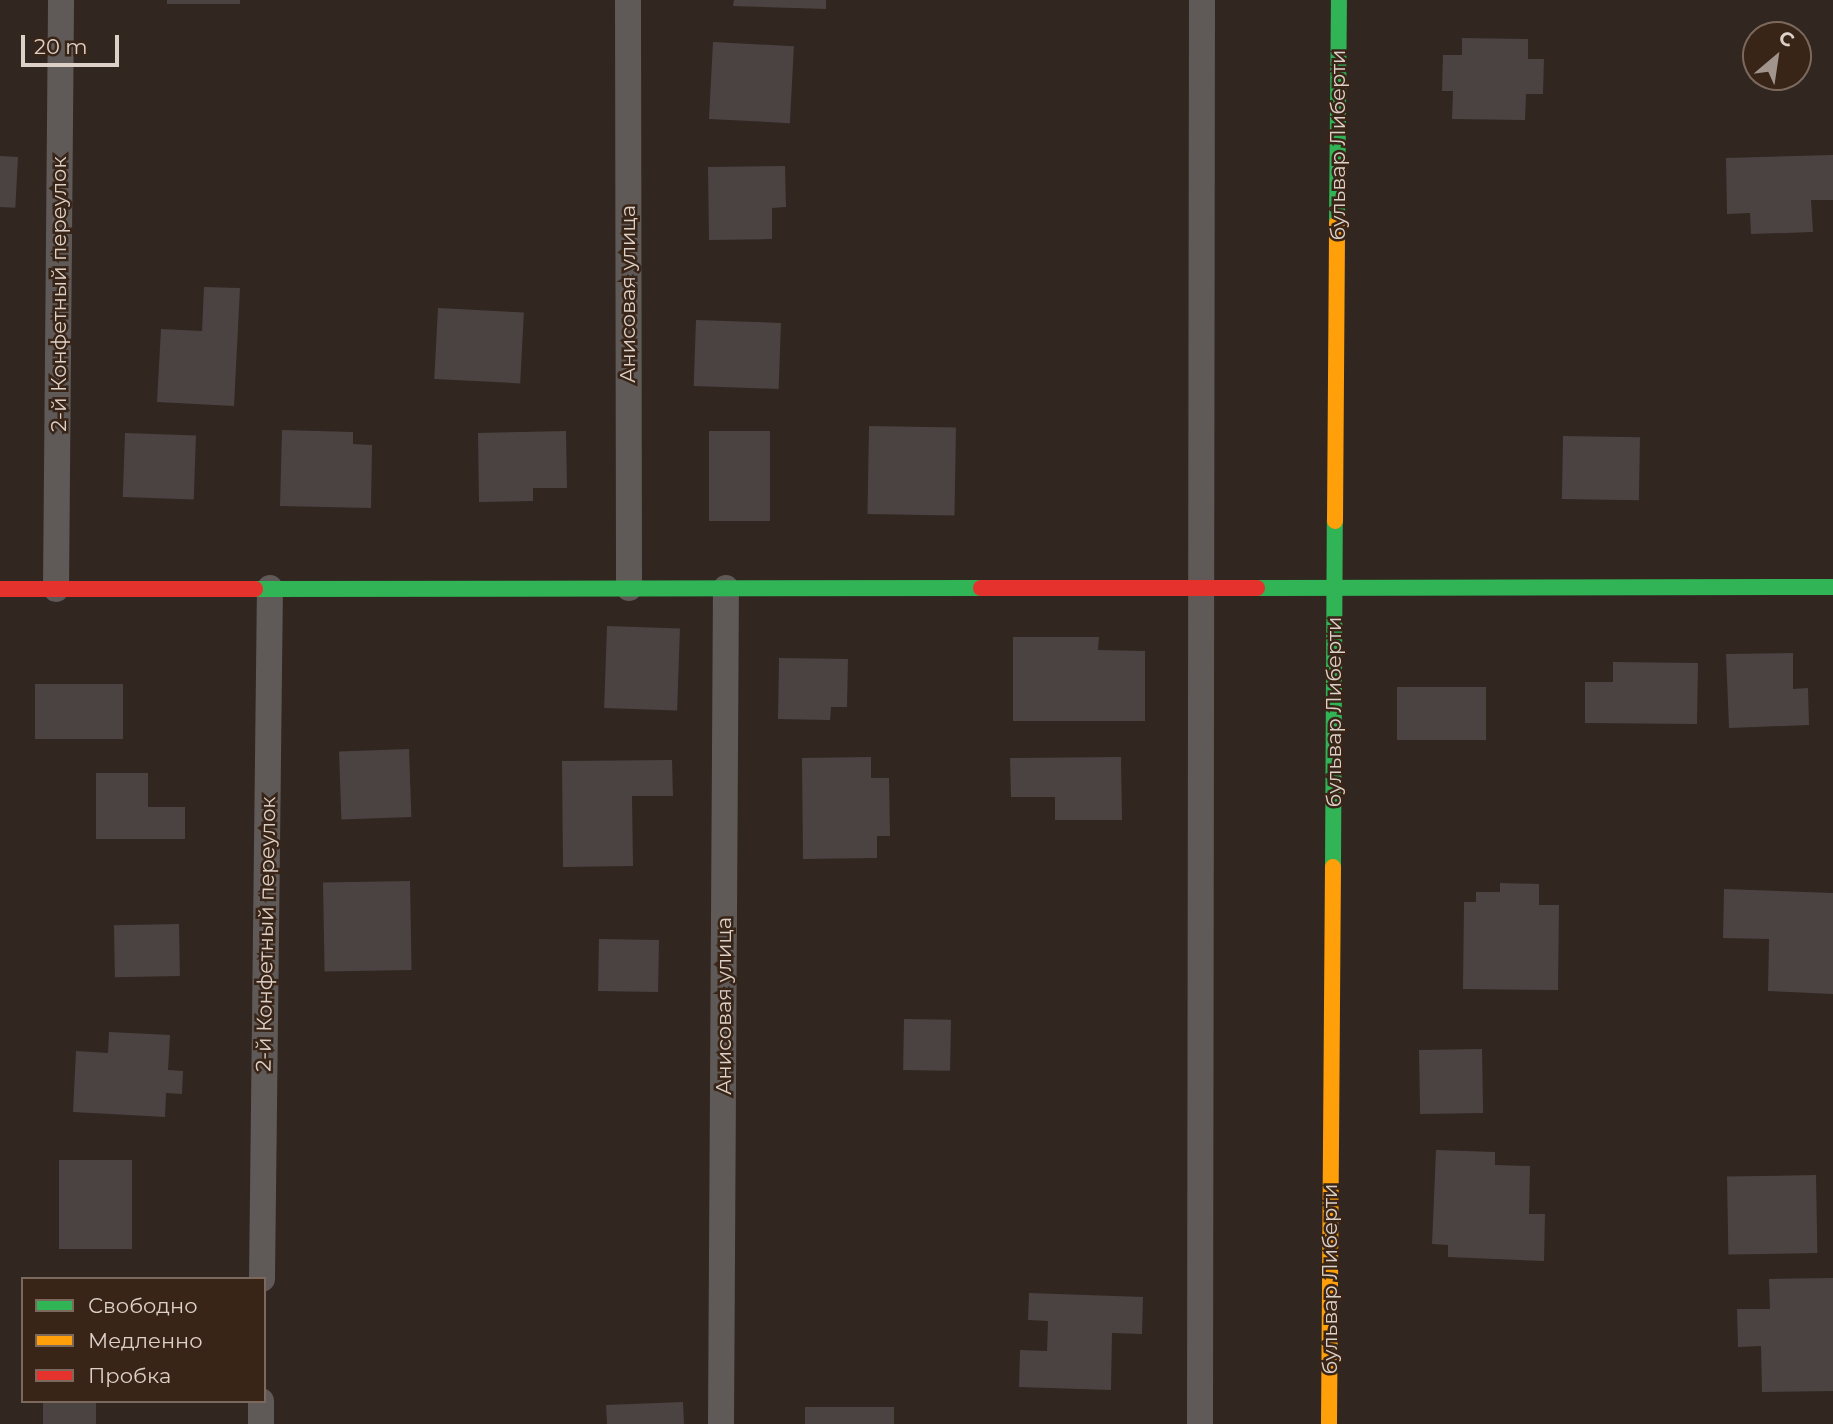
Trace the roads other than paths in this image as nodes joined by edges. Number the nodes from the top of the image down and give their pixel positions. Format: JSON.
{"nodes":[{"id":1,"x":61,"y":0,"type":"edge"},
{"id":2,"x":628,"y":0,"type":"edge"},
{"id":3,"x":1202,"y":0,"type":"edge"},
{"id":4,"x":1339,"y":0,"type":"edge"},
{"id":5,"x":1335,"y":587,"type":"junction"},
{"id":6,"x":1833,"y":587,"type":"edge"},
{"id":7,"x":270,"y":588,"type":"junction"},
{"id":8,"x":629,"y":588,"type":"junction"},
{"id":9,"x":726,"y":588,"type":"junction"},
{"id":10,"x":1201,"y":588,"type":"junction"},
{"id":11,"x":0,"y":589,"type":"edge"},
{"id":12,"x":56,"y":589,"type":"junction"},
{"id":13,"x":262,"y":1277,"type":"edge"},
{"id":14,"x":261,"y":1403,"type":"edge"},
{"id":15,"x":261,"y":1424,"type":"edge"},
{"id":16,"x":721,"y":1424,"type":"edge"},
{"id":17,"x":1200,"y":1424,"type":"edge"},
{"id":18,"x":1329,"y":1424,"type":"edge"}],
"edges":[{"from":1,"to":12,"type":"street","name":"2-й Конфетный переулок"},
{"from":2,"to":8,"type":"street","name":"Анисовая улица"},
{"from":3,"to":10,"type":"street"},
{"from":4,"to":5,"type":"street","name":"бульвар Либерти"},
{"from":5,"to":6,"type":"street"},
{"from":5,"to":10,"type":"street"},
{"from":5,"to":18,"type":"street","name":"бульвар Либерти"},
{"from":7,"to":8,"type":"street"},
{"from":7,"to":12,"type":"street"},
{"from":7,"to":13,"type":"street","name":"2-й Конфетный переулок"},
{"from":8,"to":9,"type":"street"},
{"from":9,"to":10,"type":"street"},
{"from":9,"to":16,"type":"street","name":"Анисовая улица"},
{"from":10,"to":17,"type":"street"},
{"from":11,"to":12,"type":"street"},
{"from":14,"to":15,"type":"street"}]}
